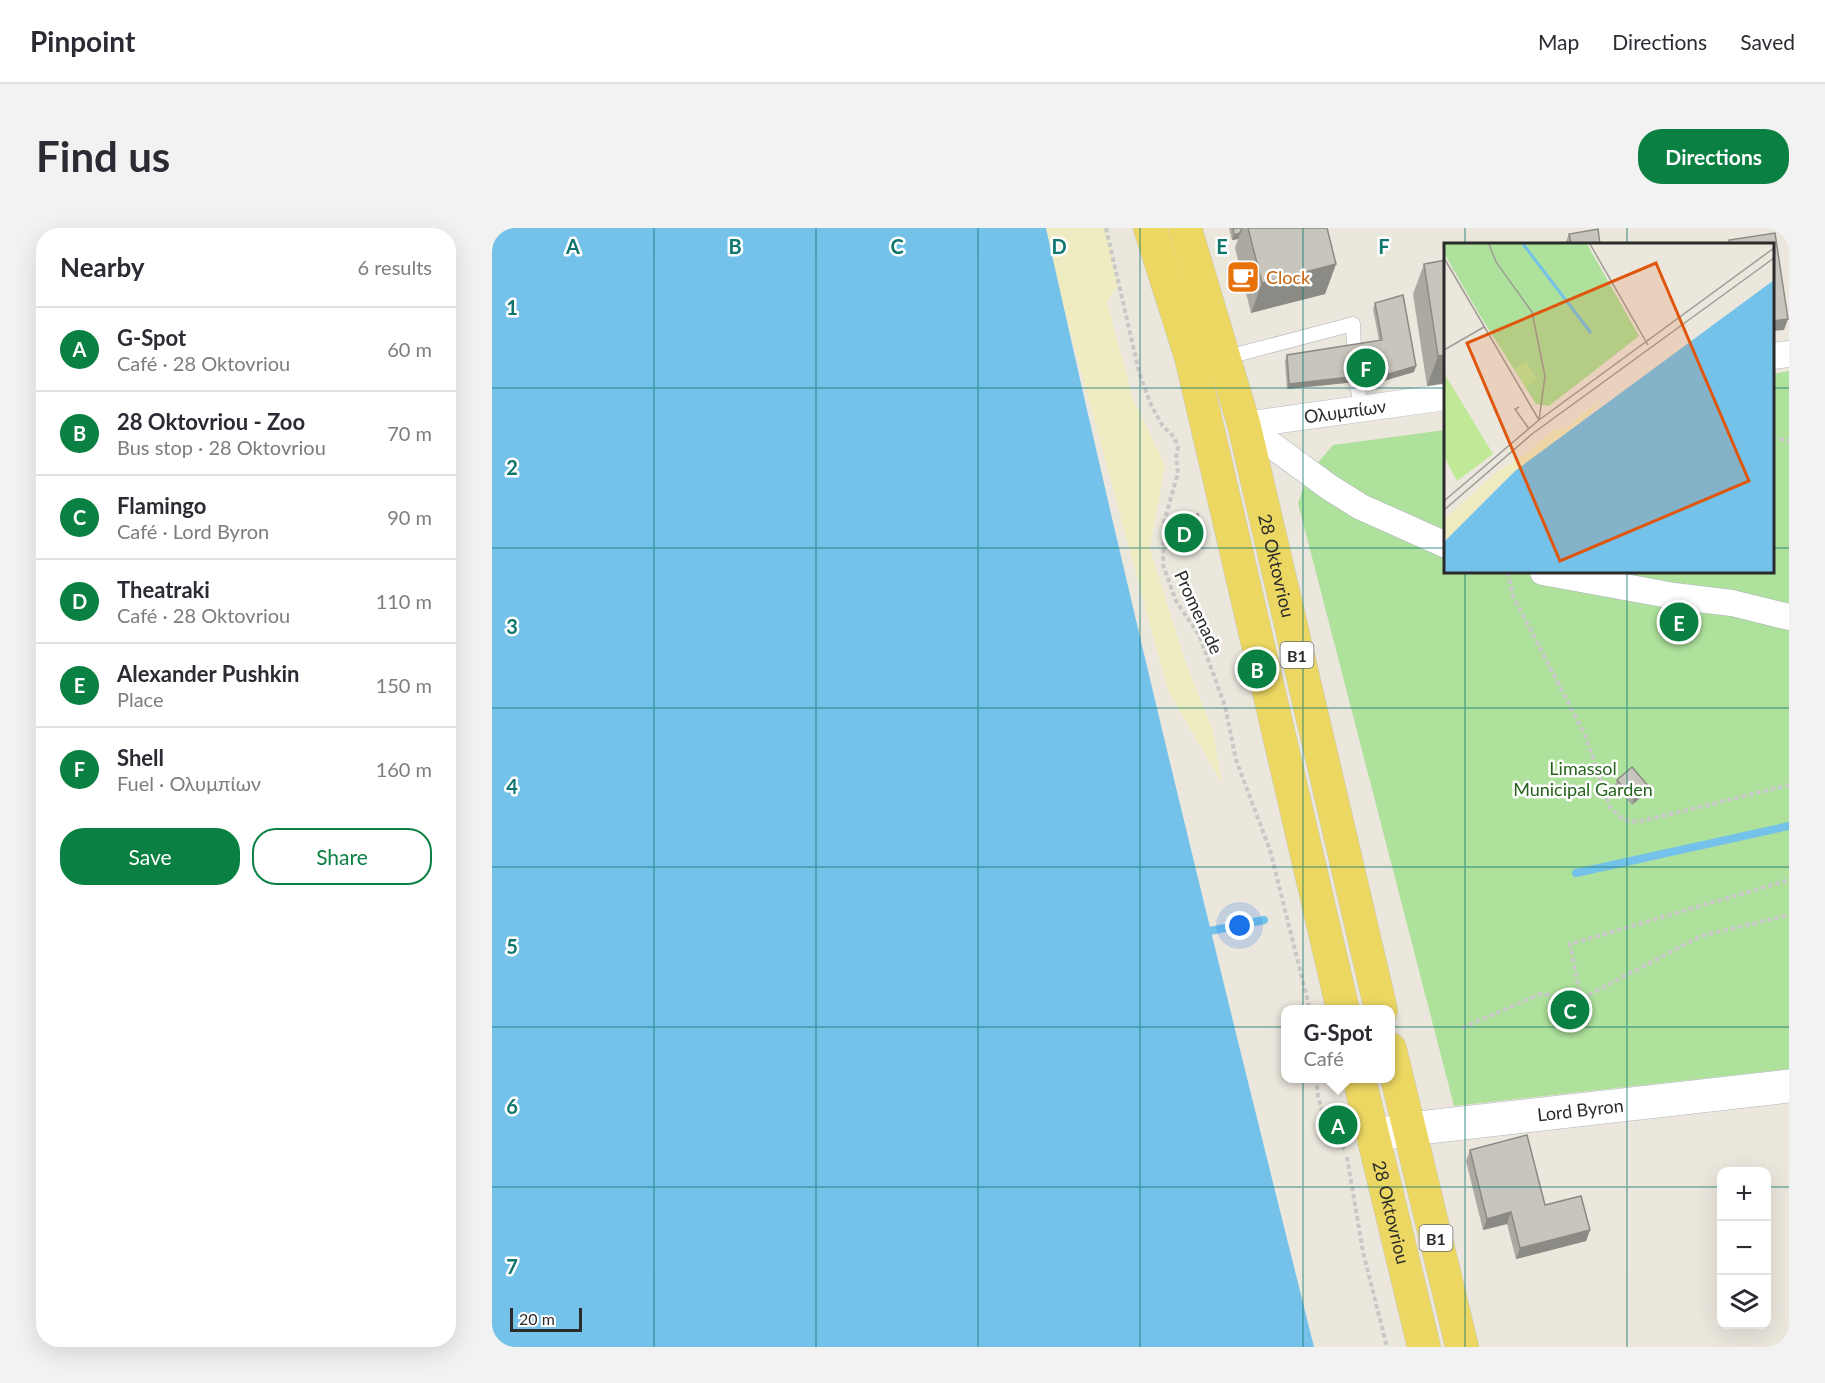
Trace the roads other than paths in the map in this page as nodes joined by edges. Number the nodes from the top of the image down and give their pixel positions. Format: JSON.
{"nodes":[{"id":1,"x":1150,"y":228,"type":"edge"},
{"id":2,"x":1185,"y":228,"type":"edge"},
{"id":3,"x":1354,"y":350,"type":"edge"},
{"id":4,"x":1789,"y":354,"type":"edge"},
{"id":5,"x":1774,"y":356,"type":"edge"},
{"id":6,"x":1224,"y":358,"type":"junction"},
{"id":7,"x":1356,"y":382,"type":"edge"},
{"id":8,"x":1444,"y":397,"type":"edge"},
{"id":9,"x":1362,"y":408,"type":"junction"},
{"id":10,"x":1244,"y":425,"type":"junction"},
{"id":11,"x":1444,"y":544,"type":"edge"},
{"id":12,"x":1548,"y":573,"type":"edge"},
{"id":13,"x":1789,"y":617,"type":"edge"},
{"id":14,"x":1342,"y":1005,"type":"edge"},
{"id":15,"x":1380,"y":1005,"type":"edge"},
{"id":16,"x":1395,"y":1069,"type":"edge"},
{"id":17,"x":1360,"y":1083,"type":"edge"},
{"id":18,"x":1789,"y":1086,"type":"edge"},
{"id":19,"x":1410,"y":1129,"type":"junction"},
{"id":20,"x":1372,"y":1136,"type":"junction"},
{"id":21,"x":1424,"y":1347,"type":"edge"},
{"id":22,"x":1462,"y":1347,"type":"edge"}],
"edges":[{"from":1,"to":14,"type":"main road","name":"28 Oktovriou","number":"B1"},
{"from":2,"to":6,"type":"main road","name":"28 Oktovriou","number":"B1"},
{"from":3,"to":6,"type":"lane"},
{"from":4,"to":5,"type":"street"},
{"from":6,"to":10,"type":"main road","name":"28 Oktovriou","number":"B1"},
{"from":7,"to":9,"type":"lane"},
{"from":8,"to":9,"type":"street","name":"Ολυμπίων"},
{"from":9,"to":10,"type":"street","name":"Ολυμπίων"},
{"from":10,"to":11,"type":"street"},
{"from":10,"to":15,"type":"main road","name":"28 Oktovriou","number":"B1"},
{"from":12,"to":13,"type":"street"},
{"from":16,"to":19,"type":"main road","name":"28 Oktovriou","number":"B1"},
{"from":17,"to":20,"type":"main road","name":"28 Oktovriou","number":"B1"},
{"from":18,"to":19,"type":"street","name":"Lord Byron"},
{"from":19,"to":20,"type":"street","name":"Lord Byron"},
{"from":19,"to":22,"type":"main road","name":"28 Oktovriou","number":"B1"},
{"from":20,"to":21,"type":"main road","name":"28 Oktovriou","number":"B1"}]}
